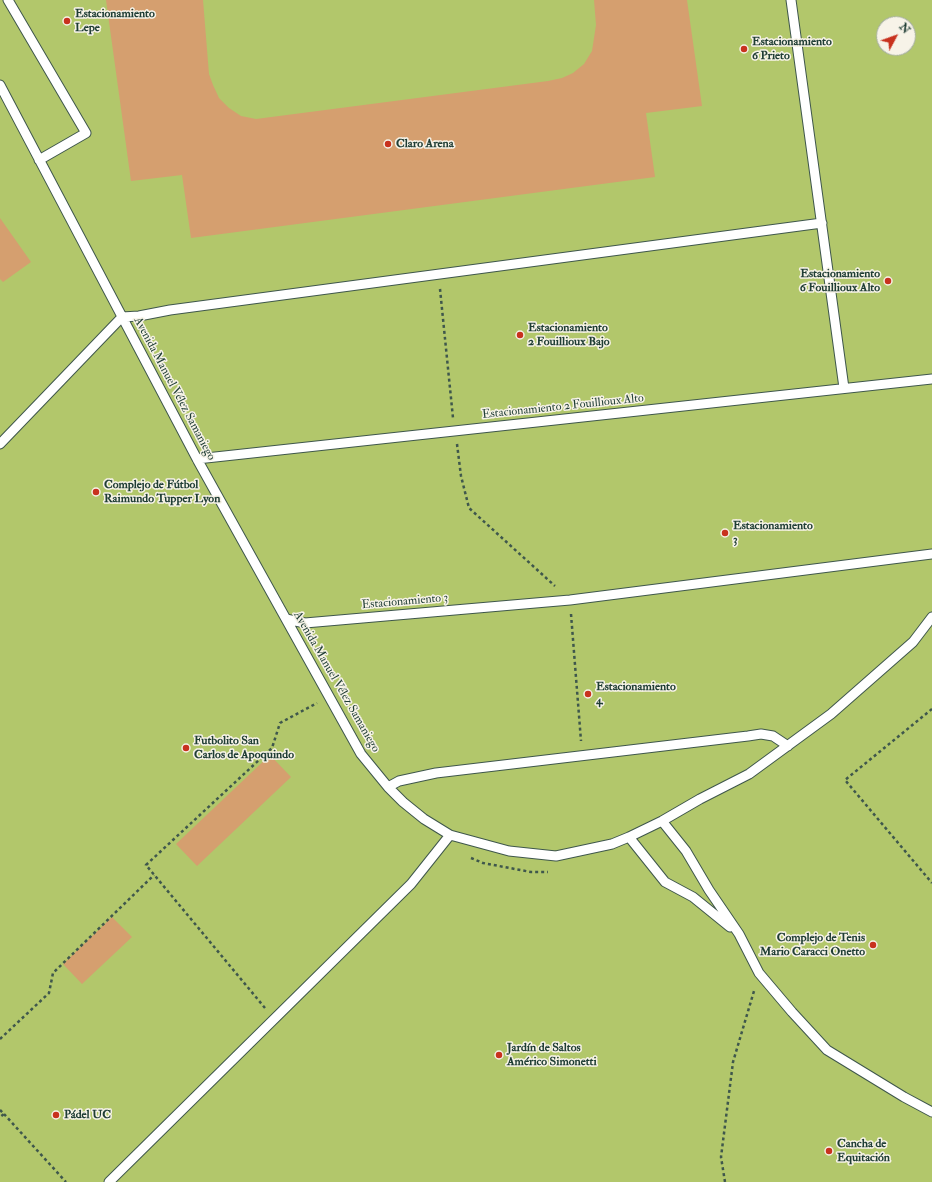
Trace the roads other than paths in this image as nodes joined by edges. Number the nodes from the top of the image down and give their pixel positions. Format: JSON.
{"nodes":[{"id":1,"x":8,"y":0,"type":"edge"},
{"id":2,"x":791,"y":0,"type":"edge"},
{"id":3,"x":0,"y":85,"type":"edge"},
{"id":4,"x":39,"y":160,"type":"junction"},
{"id":5,"x":822,"y":223,"type":"junction"},
{"id":6,"x":122,"y":317,"type":"junction"},
{"id":7,"x":932,"y":378,"type":"edge"},
{"id":8,"x":844,"y":388,"type":"junction"},
{"id":9,"x":0,"y":444,"type":"edge"},
{"id":10,"x":197,"y":459,"type":"junction"},
{"id":11,"x":932,"y":554,"type":"edge"},
{"id":12,"x":932,"y":617,"type":"edge"},
{"id":13,"x":286,"y":619,"type":"junction"},
{"id":14,"x":788,"y":746,"type":"junction"},
{"id":15,"x":388,"y":787,"type":"junction"},
{"id":16,"x":662,"y":821,"type":"junction"},
{"id":17,"x":450,"y":835,"type":"junction"},
{"id":18,"x":629,"y":837,"type":"junction"},
{"id":19,"x":739,"y":934,"type":"junction"},
{"id":20,"x":932,"y":1112,"type":"edge"},
{"id":21,"x":109,"y":1182,"type":"edge"}],
"edges":[{"from":1,"to":4,"type":"lane"},
{"from":2,"to":5,"type":"lane"},
{"from":3,"to":4,"type":"lane","name":"Avenida Manuel Vélez Samaniego"},
{"from":4,"to":6,"type":"lane","name":"Avenida Manuel Vélez Samaniego"},
{"from":5,"to":6,"type":"lane"},
{"from":5,"to":8,"type":"lane"},
{"from":6,"to":9,"type":"lane"},
{"from":6,"to":10,"type":"lane","name":"Avenida Manuel Vélez Samaniego"},
{"from":7,"to":8,"type":"lane","name":"Estacionamiento 2 Fouillioux Alto"},
{"from":8,"to":10,"type":"lane","name":"Estacionamiento 2 Fouillioux Alto"},
{"from":10,"to":13,"type":"lane","name":"Avenida Manuel Vélez Samaniego"},
{"from":11,"to":13,"type":"lane","name":"Estacionamiento 3"},
{"from":12,"to":14,"type":"lane","name":"Avenida Manuel Vélez Samaniego"},
{"from":13,"to":15,"type":"lane","name":"Avenida Manuel Vélez Samaniego"},
{"from":14,"to":15,"type":"lane"},
{"from":14,"to":16,"type":"lane","name":"Avenida Manuel Vélez Samaniego"},
{"from":15,"to":17,"type":"lane","name":"Avenida Manuel Vélez Samaniego"},
{"from":16,"to":18,"type":"lane","name":"Avenida Manuel Vélez Samaniego"},
{"from":16,"to":19,"type":"lane"},
{"from":17,"to":18,"type":"lane","name":"Avenida Manuel Vélez Samaniego"},
{"from":17,"to":21,"type":"lane"},
{"from":18,"to":19,"type":"lane"},
{"from":19,"to":20,"type":"lane"}]}
